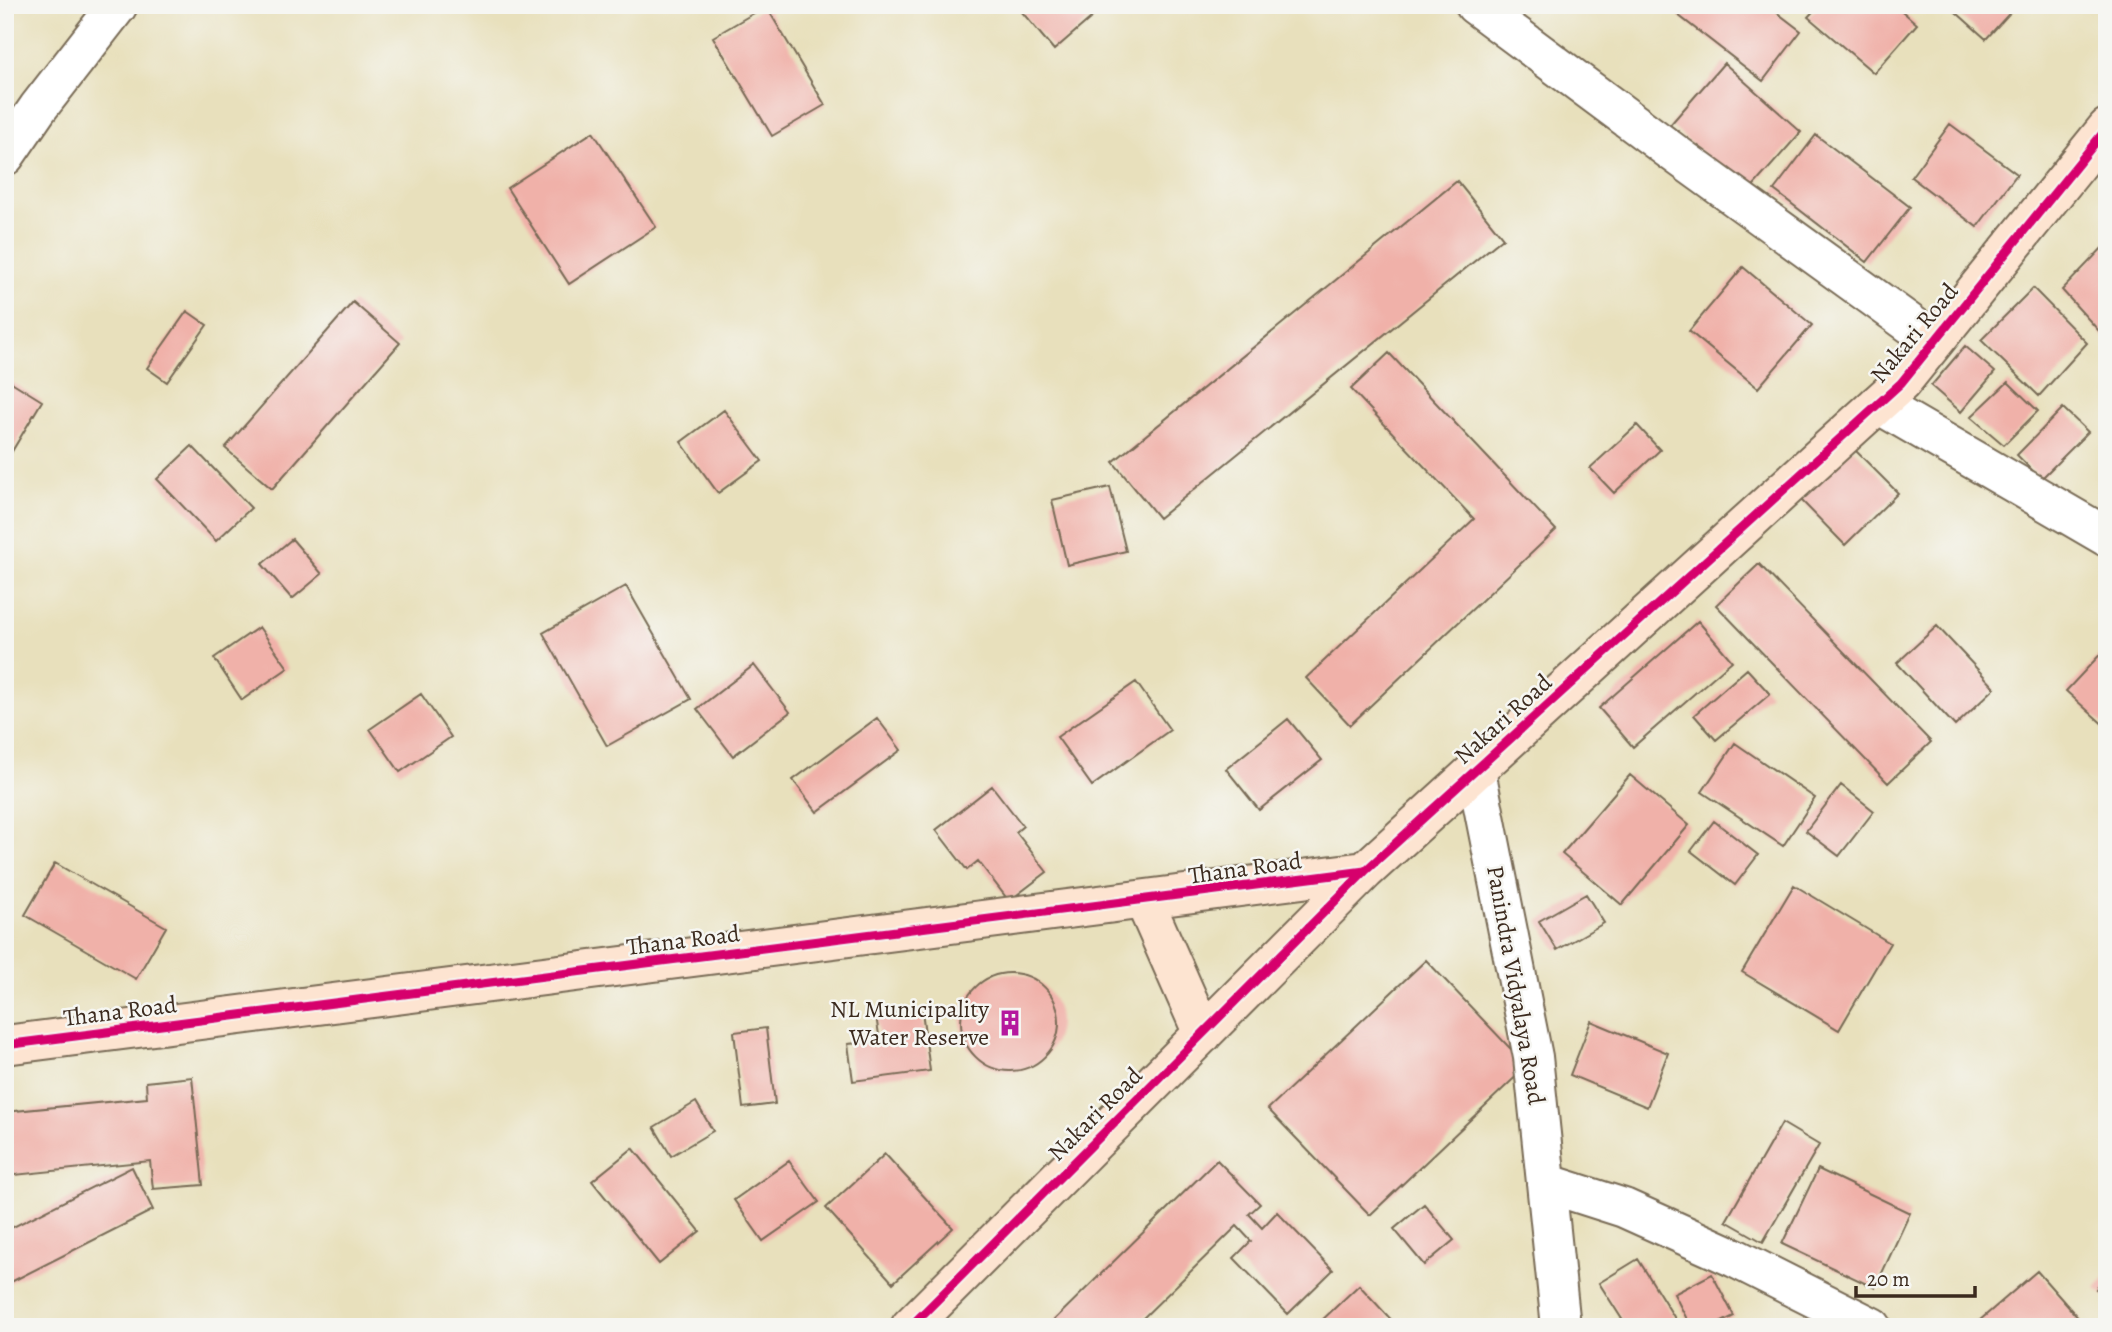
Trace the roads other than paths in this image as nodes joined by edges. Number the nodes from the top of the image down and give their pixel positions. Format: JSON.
{"nodes":[{"id":1,"x":118,"y":5,"type":"edge"},
{"id":2,"x":1475,"y":5,"type":"edge"},
{"id":3,"x":2107,"y":128,"type":"edge"},
{"id":4,"x":5,"y":156,"type":"edge"},
{"id":5,"x":1934,"y":341,"type":"junction"},
{"id":6,"x":1878,"y":404,"type":"junction"},
{"id":7,"x":2107,"y":537,"type":"edge"},
{"id":8,"x":1476,"y":771,"type":"junction"},
{"id":9,"x":1365,"y":871,"type":"junction"},
{"id":10,"x":1144,"y":900,"type":"junction"},
{"id":11,"x":1203,"y":1034,"type":"junction"},
{"id":12,"x":5,"y":1045,"type":"edge"},
{"id":13,"x":1546,"y":1183,"type":"junction"},
{"id":14,"x":910,"y":1327,"type":"edge"},
{"id":15,"x":1561,"y":1327,"type":"edge"},
{"id":16,"x":1872,"y":1327,"type":"edge"}],
"edges":[{"from":1,"to":4,"type":"street"},
{"from":2,"to":5,"type":"street"},
{"from":3,"to":5,"type":"street","name":"Nakari Road"},
{"from":5,"to":6,"type":"street","name":"Nakari Road"},
{"from":6,"to":7,"type":"street"},
{"from":6,"to":8,"type":"street","name":"Nakari Road"},
{"from":8,"to":9,"type":"street","name":"Nakari Road"},
{"from":8,"to":13,"type":"street","name":"Panindra Vidyalaya Road"},
{"from":9,"to":10,"type":"street","name":"Thana Road"},
{"from":9,"to":11,"type":"street","name":"Nakari Road"},
{"from":10,"to":11,"type":"street"},
{"from":10,"to":12,"type":"street","name":"Thana Road"},
{"from":11,"to":14,"type":"street","name":"Nakari Road"},
{"from":13,"to":15,"type":"street","name":"Panindra Vidyalaya Road"},
{"from":13,"to":16,"type":"street"}]}
